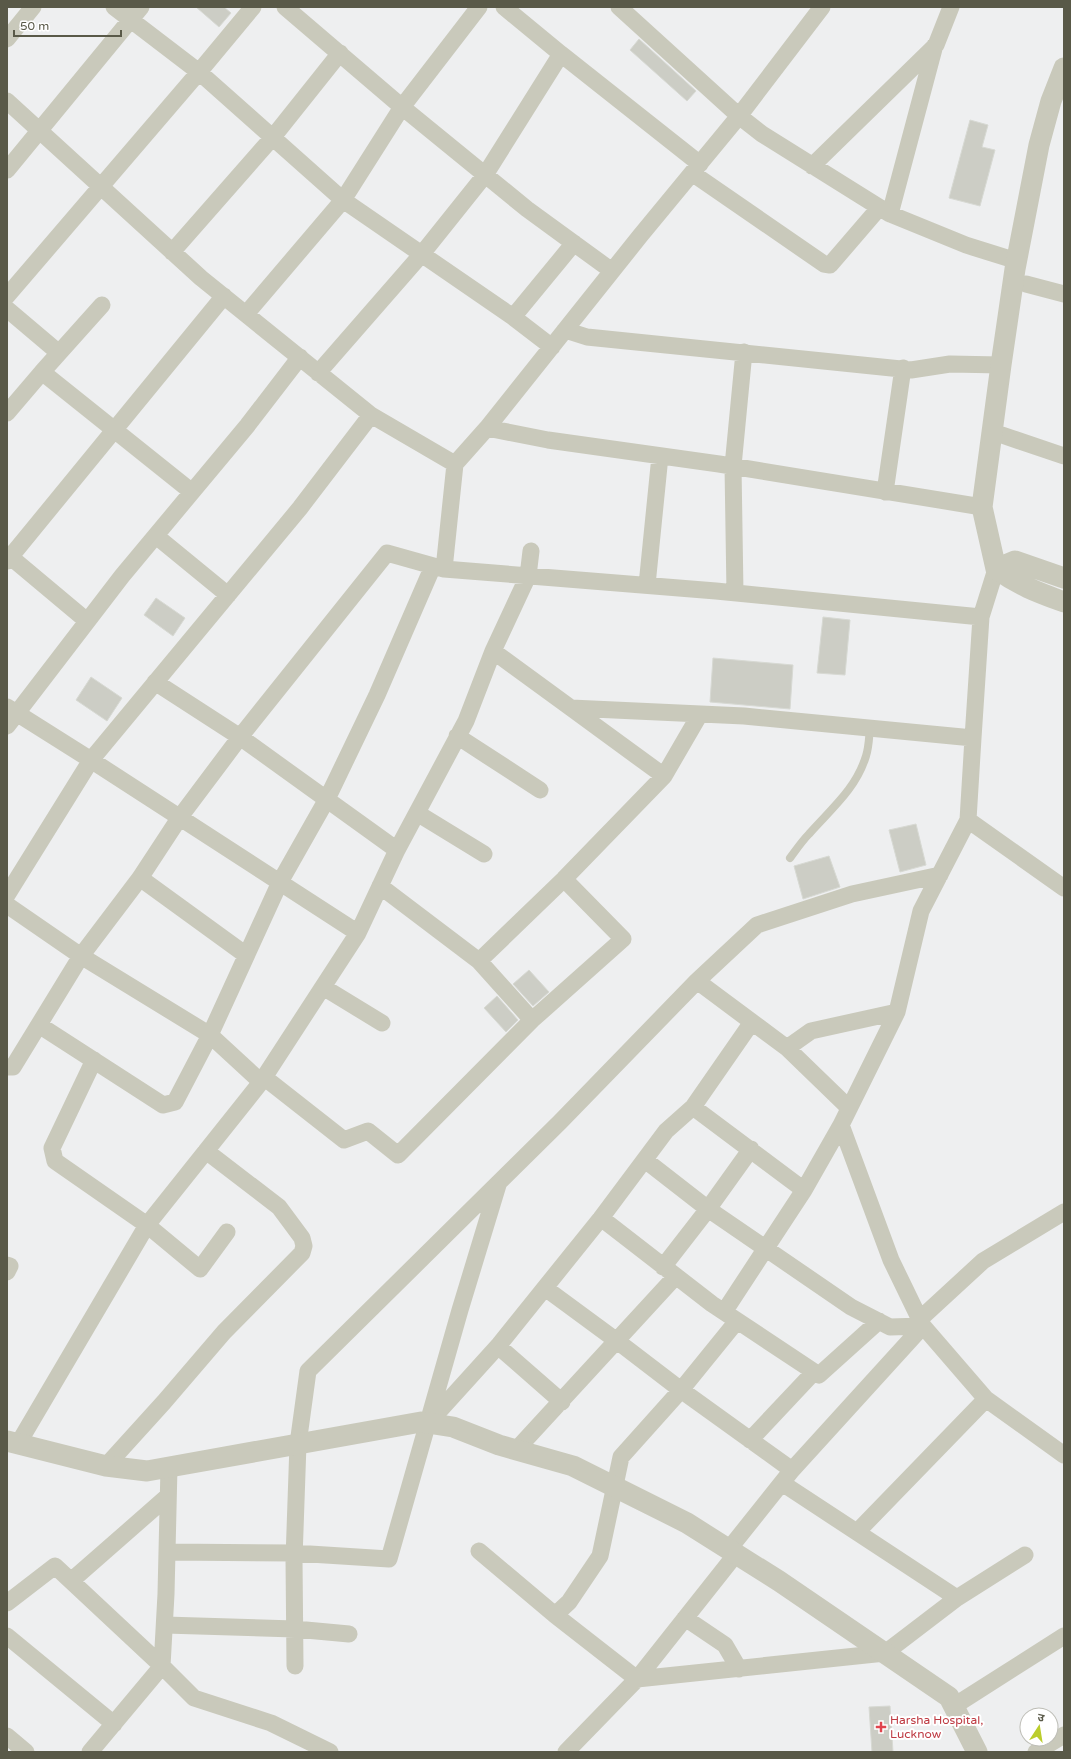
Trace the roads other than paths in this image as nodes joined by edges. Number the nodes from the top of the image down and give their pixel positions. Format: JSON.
{"nodes":[{"id":1,"x":33,"y":7,"type":"edge"},
{"id":2,"x":114,"y":7,"type":"edge"},
{"id":3,"x":253,"y":7,"type":"edge"},
{"id":4,"x":285,"y":7,"type":"edge"},
{"id":5,"x":479,"y":7,"type":"edge"},
{"id":6,"x":504,"y":7,"type":"edge"},
{"id":7,"x":619,"y":7,"type":"edge"},
{"id":8,"x":822,"y":7,"type":"edge"},
{"id":9,"x":951,"y":7,"type":"edge"},
{"id":10,"x":136,"y":13,"type":"edge"},
{"id":11,"x":7,"y":39,"type":"edge"},
{"id":12,"x":936,"y":45,"type":"junction"},
{"id":13,"x":340,"y":54,"type":"junction"},
{"id":14,"x":560,"y":54,"type":"junction"},
{"id":15,"x":1064,"y":68,"type":"edge"},
{"id":16,"x":199,"y":72,"type":"junction"},
{"id":17,"x":7,"y":101,"type":"edge"},
{"id":18,"x":1064,"y":104,"type":"edge"},
{"id":19,"x":402,"y":107,"type":"junction"},
{"id":20,"x":739,"y":116,"type":"junction"},
{"id":21,"x":40,"y":131,"type":"junction"},
{"id":22,"x":273,"y":137,"type":"junction"},
{"id":23,"x":812,"y":166,"type":"junction"},
{"id":24,"x":696,"y":168,"type":"junction"},
{"id":25,"x":7,"y":170,"type":"edge"},
{"id":26,"x":485,"y":175,"type":"junction"},
{"id":27,"x":101,"y":187,"type":"junction"},
{"id":28,"x":343,"y":200,"type":"junction"},
{"id":29,"x":885,"y":211,"type":"junction"},
{"id":30,"x":574,"y":243,"type":"junction"},
{"id":31,"x":172,"y":252,"type":"junction"},
{"id":32,"x":421,"y":255,"type":"junction"},
{"id":33,"x":1017,"y":261,"type":"junction"},
{"id":34,"x":612,"y":271,"type":"junction"},
{"id":35,"x":1026,"y":284,"type":"junction"},
{"id":36,"x":1064,"y":294,"type":"edge"},
{"id":37,"x":7,"y":296,"type":"edge"},
{"id":38,"x":224,"y":296,"type":"junction"},
{"id":39,"x":102,"y":305,"type":"dead end"},
{"id":40,"x":7,"y":310,"type":"edge"},
{"id":41,"x":246,"y":314,"type":"junction"},
{"id":42,"x":513,"y":317,"type":"junction"},
{"id":43,"x":565,"y":330,"type":"junction"},
{"id":44,"x":552,"y":347,"type":"junction"},
{"id":45,"x":744,"y":352,"type":"junction"},
{"id":46,"x":59,"y":353,"type":"junction"},
{"id":47,"x":300,"y":357,"type":"junction"},
{"id":48,"x":1001,"y":365,"type":"junction"},
{"id":49,"x":903,"y":368,"type":"junction"},
{"id":50,"x":42,"y":372,"type":"junction"},
{"id":51,"x":318,"y":372,"type":"junction"},
{"id":52,"x":7,"y":413,"type":"edge"},
{"id":53,"x":370,"y":415,"type":"junction"},
{"id":54,"x":487,"y":428,"type":"junction"},
{"id":55,"x":115,"y":431,"type":"junction"},
{"id":56,"x":1002,"y":435,"type":"junction"},
{"id":57,"x":660,"y":456,"type":"junction"},
{"id":58,"x":1064,"y":456,"type":"edge"},
{"id":59,"x":455,"y":464,"type":"junction"},
{"id":60,"x":733,"y":466,"type":"junction"},
{"id":61,"x":192,"y":492,"type":"junction"},
{"id":62,"x":885,"y":492,"type":"junction"},
{"id":63,"x":983,"y":512,"type":"junction"},
{"id":64,"x":156,"y":536,"type":"junction"},
{"id":65,"x":530,"y":551,"type":"dead end"},
{"id":66,"x":8,"y":557,"type":"edge"},
{"id":67,"x":438,"y":567,"type":"junction"},
{"id":68,"x":996,"y":569,"type":"junction"},
{"id":69,"x":528,"y":576,"type":"junction"},
{"id":70,"x":1064,"y":578,"type":"edge"},
{"id":71,"x":647,"y":585,"type":"junction"},
{"id":72,"x":735,"y":593,"type":"junction"},
{"id":73,"x":228,"y":595,"type":"junction"},
{"id":74,"x":1064,"y":602,"type":"edge"},
{"id":75,"x":981,"y":617,"type":"junction"},
{"id":76,"x":87,"y":621,"type":"junction"},
{"id":77,"x":493,"y":651,"type":"junction"},
{"id":78,"x":155,"y":682,"type":"junction"},
{"id":79,"x":571,"y":708,"type":"junction"},
{"id":80,"x":700,"y":714,"type":"junction"},
{"id":81,"x":10,"y":715,"type":"edge"},
{"id":82,"x":870,"y":728,"type":"junction"},
{"id":83,"x":240,"y":736,"type":"junction"},
{"id":84,"x":457,"y":736,"type":"junction"},
{"id":85,"x":973,"y":738,"type":"junction"},
{"id":86,"x":91,"y":760,"type":"junction"},
{"id":87,"x":664,"y":776,"type":"junction"},
{"id":88,"x":540,"y":790,"type":"dead end"},
{"id":89,"x":327,"y":799,"type":"junction"},
{"id":90,"x":417,"y":813,"type":"junction"},
{"id":91,"x":180,"y":817,"type":"junction"},
{"id":92,"x":968,"y":820,"type":"junction"},
{"id":93,"x":397,"y":850,"type":"junction"},
{"id":94,"x":484,"y":854,"type":"dead end"},
{"id":95,"x":790,"y":858,"type":"dead end"},
{"id":96,"x":940,"y":875,"type":"junction"},
{"id":97,"x":140,"y":878,"type":"junction"},
{"id":98,"x":564,"y":879,"type":"junction"},
{"id":99,"x":280,"y":882,"type":"junction"},
{"id":100,"x":380,"y":886,"type":"junction"},
{"id":101,"x":1064,"y":888,"type":"edge"},
{"id":102,"x":7,"y":895,"type":"edge"},
{"id":103,"x":7,"y":905,"type":"edge"},
{"id":104,"x":358,"y":933,"type":"junction"},
{"id":105,"x":246,"y":955,"type":"junction"},
{"id":106,"x":81,"y":956,"type":"junction"},
{"id":107,"x":479,"y":961,"type":"junction"},
{"id":108,"x":697,"y":981,"type":"junction"},
{"id":109,"x":323,"y":987,"type":"junction"},
{"id":110,"x":897,"y":1012,"type":"junction"},
{"id":111,"x":532,"y":1020,"type":"junction"},
{"id":112,"x":752,"y":1022,"type":"junction"},
{"id":113,"x":382,"y":1023,"type":"dead end"},
{"id":114,"x":39,"y":1025,"type":"junction"},
{"id":115,"x":210,"y":1035,"type":"junction"},
{"id":116,"x":786,"y":1048,"type":"junction"},
{"id":117,"x":94,"y":1060,"type":"junction"},
{"id":118,"x":7,"y":1067,"type":"edge"},
{"id":119,"x":263,"y":1080,"type":"junction"},
{"id":120,"x":693,"y":1107,"type":"junction"},
{"id":121,"x":849,"y":1108,"type":"junction"},
{"id":122,"x":841,"y":1125,"type":"junction"},
{"id":123,"x":751,"y":1149,"type":"junction"},
{"id":124,"x":206,"y":1151,"type":"junction"},
{"id":125,"x":645,"y":1160,"type":"junction"},
{"id":126,"x":498,"y":1183,"type":"junction"},
{"id":127,"x":804,"y":1190,"type":"junction"},
{"id":128,"x":708,"y":1209,"type":"junction"},
{"id":129,"x":1064,"y":1212,"type":"edge"},
{"id":130,"x":601,"y":1218,"type":"junction"},
{"id":131,"x":147,"y":1225,"type":"junction"},
{"id":132,"x":227,"y":1232,"type":"dead end"},
{"id":133,"x":766,"y":1249,"type":"junction"},
{"id":134,"x":7,"y":1265,"type":"edge"},
{"id":135,"x":7,"y":1272,"type":"edge"},
{"id":136,"x":669,"y":1272,"type":"junction"},
{"id":137,"x":545,"y":1288,"type":"junction"},
{"id":138,"x":730,"y":1317,"type":"junction"},
{"id":139,"x":879,"y":1321,"type":"junction"},
{"id":140,"x":921,"y":1322,"type":"junction"},
{"id":141,"x":617,"y":1341,"type":"junction"},
{"id":142,"x":498,"y":1346,"type":"junction"},
{"id":143,"x":814,"y":1372,"type":"junction"},
{"id":144,"x":681,"y":1390,"type":"junction"},
{"id":145,"x":986,"y":1399,"type":"junction"},
{"id":146,"x":562,"y":1402,"type":"junction"},
{"id":147,"x":429,"y":1423,"type":"junction"},
{"id":148,"x":750,"y":1440,"type":"junction"},
{"id":149,"x":12,"y":1443,"type":"edge"},
{"id":150,"x":298,"y":1444,"type":"junction"},
{"id":151,"x":516,"y":1450,"type":"junction"},
{"id":152,"x":1064,"y":1455,"type":"edge"},
{"id":153,"x":106,"y":1466,"type":"junction"},
{"id":154,"x":169,"y":1467,"type":"junction"},
{"id":155,"x":792,"y":1470,"type":"junction"},
{"id":156,"x":782,"y":1483,"type":"junction"},
{"id":157,"x":615,"y":1487,"type":"junction"},
{"id":158,"x":168,"y":1496,"type":"junction"},
{"id":159,"x":857,"y":1532,"type":"junction"},
{"id":160,"x":479,"y":1551,"type":"dead end"},
{"id":161,"x":733,"y":1551,"type":"junction"},
{"id":162,"x":167,"y":1552,"type":"junction"},
{"id":163,"x":294,"y":1553,"type":"junction"},
{"id":164,"x":1025,"y":1555,"type":"dead end"},
{"id":165,"x":71,"y":1581,"type":"junction"},
{"id":166,"x":957,"y":1598,"type":"junction"},
{"id":167,"x":7,"y":1603,"type":"edge"},
{"id":168,"x":555,"y":1615,"type":"junction"},
{"id":169,"x":685,"y":1618,"type":"junction"},
{"id":170,"x":165,"y":1625,"type":"junction"},
{"id":171,"x":295,"y":1629,"type":"junction"},
{"id":172,"x":349,"y":1634,"type":"dead end"},
{"id":173,"x":7,"y":1636,"type":"edge"},
{"id":174,"x":1064,"y":1636,"type":"edge"},
{"id":175,"x":885,"y":1653,"type":"junction"},
{"id":176,"x":162,"y":1666,"type":"junction"},
{"id":177,"x":295,"y":1666,"type":"dead end"},
{"id":178,"x":739,"y":1668,"type":"junction"},
{"id":179,"x":637,"y":1679,"type":"junction"},
{"id":180,"x":954,"y":1706,"type":"junction"},
{"id":181,"x":114,"y":1724,"type":"junction"},
{"id":182,"x":1064,"y":1735,"type":"edge"},
{"id":183,"x":7,"y":1736,"type":"edge"},
{"id":184,"x":26,"y":1752,"type":"edge"},
{"id":185,"x":90,"y":1752,"type":"edge"},
{"id":186,"x":330,"y":1752,"type":"edge"},
{"id":187,"x":566,"y":1752,"type":"edge"},
{"id":188,"x":977,"y":1752,"type":"edge"},
{"id":189,"x":1036,"y":1752,"type":"edge"}],
"edges":[{"from":1,"to":11,"type":"street"},
{"from":2,"to":10,"type":"street"},
{"from":3,"to":16,"type":"street"},
{"from":4,"to":13,"type":"street"},
{"from":5,"to":19,"type":"street"},
{"from":6,"to":14,"type":"street"},
{"from":7,"to":20,"type":"street"},
{"from":8,"to":20,"type":"street"},
{"from":9,"to":12,"type":"street"},
{"from":10,"to":16,"type":"street"},
{"from":10,"to":21,"type":"street"},
{"from":12,"to":23,"type":"street"},
{"from":12,"to":29,"type":"street"},
{"from":13,"to":19,"type":"street"},
{"from":13,"to":22,"type":"street"},
{"from":14,"to":24,"type":"street"},
{"from":14,"to":26,"type":"street"},
{"from":15,"to":33,"type":"street"},
{"from":16,"to":22,"type":"street"},
{"from":16,"to":27,"type":"street"},
{"from":17,"to":21,"type":"street"},
{"from":18,"to":35,"type":"street"},
{"from":19,"to":26,"type":"street"},
{"from":19,"to":28,"type":"street"},
{"from":20,"to":23,"type":"street"},
{"from":20,"to":24,"type":"street"},
{"from":21,"to":25,"type":"street"},
{"from":21,"to":27,"type":"street"},
{"from":22,"to":28,"type":"street"},
{"from":22,"to":31,"type":"street"},
{"from":23,"to":29,"type":"street"},
{"from":24,"to":29,"type":"street"},
{"from":24,"to":34,"type":"street"},
{"from":26,"to":30,"type":"street"},
{"from":26,"to":32,"type":"street"},
{"from":27,"to":31,"type":"street"},
{"from":27,"to":37,"type":"street"},
{"from":28,"to":32,"type":"street"},
{"from":28,"to":41,"type":"street"},
{"from":29,"to":33,"type":"street"},
{"from":30,"to":34,"type":"street"},
{"from":30,"to":42,"type":"street"},
{"from":31,"to":38,"type":"street"},
{"from":32,"to":42,"type":"street"},
{"from":32,"to":51,"type":"street"},
{"from":33,"to":48,"type":"street"},
{"from":34,"to":43,"type":"street"},
{"from":35,"to":36,"type":"street"},
{"from":35,"to":56,"type":"street"},
{"from":38,"to":41,"type":"street"},
{"from":38,"to":55,"type":"street"},
{"from":39,"to":46,"type":"street"},
{"from":40,"to":46,"type":"street"},
{"from":41,"to":47,"type":"street"},
{"from":42,"to":44,"type":"street"},
{"from":43,"to":44,"type":"street"},
{"from":43,"to":45,"type":"street"},
{"from":44,"to":54,"type":"street"},
{"from":45,"to":49,"type":"street"},
{"from":45,"to":60,"type":"street"},
{"from":46,"to":50,"type":"street"},
{"from":47,"to":51,"type":"street"},
{"from":47,"to":61,"type":"street"},
{"from":48,"to":49,"type":"street"},
{"from":48,"to":63,"type":"street"},
{"from":49,"to":62,"type":"street"},
{"from":50,"to":52,"type":"street"},
{"from":50,"to":55,"type":"street"},
{"from":51,"to":53,"type":"street"},
{"from":53,"to":59,"type":"street"},
{"from":53,"to":73,"type":"street"},
{"from":54,"to":57,"type":"street"},
{"from":54,"to":59,"type":"street"},
{"from":55,"to":61,"type":"street"},
{"from":55,"to":66,"type":"street"},
{"from":56,"to":58,"type":"street"},
{"from":56,"to":63,"type":"street"},
{"from":57,"to":60,"type":"street"},
{"from":57,"to":71,"type":"street"},
{"from":59,"to":67,"type":"street"},
{"from":60,"to":62,"type":"street"},
{"from":60,"to":72,"type":"street"},
{"from":61,"to":64,"type":"street"},
{"from":62,"to":63,"type":"street"},
{"from":63,"to":68,"type":"street"},
{"from":64,"to":73,"type":"street"},
{"from":64,"to":76,"type":"street"},
{"from":65,"to":69,"type":"street"},
{"from":66,"to":76,"type":"street"},
{"from":67,"to":69,"type":"street"},
{"from":67,"to":83,"type":"street"},
{"from":67,"to":89,"type":"street"},
{"from":68,"to":70,"type":"street"},
{"from":68,"to":74,"type":"street"},
{"from":68,"to":75,"type":"street"},
{"from":69,"to":71,"type":"street"},
{"from":69,"to":77,"type":"street"},
{"from":71,"to":72,"type":"street"},
{"from":72,"to":75,"type":"street"},
{"from":73,"to":78,"type":"street"},
{"from":75,"to":85,"type":"street"},
{"from":76,"to":81,"type":"street"},
{"from":77,"to":79,"type":"street"},
{"from":77,"to":84,"type":"street"},
{"from":78,"to":83,"type":"street"},
{"from":78,"to":86,"type":"street"},
{"from":79,"to":80,"type":"street"},
{"from":79,"to":87,"type":"street"},
{"from":80,"to":82,"type":"street"},
{"from":80,"to":87,"type":"street"},
{"from":81,"to":86,"type":"street"},
{"from":82,"to":85,"type":"street"},
{"from":82,"to":95,"type":"lane"},
{"from":83,"to":89,"type":"street"},
{"from":83,"to":91,"type":"street"},
{"from":84,"to":88,"type":"street"},
{"from":84,"to":90,"type":"street"},
{"from":85,"to":92,"type":"street"},
{"from":86,"to":91,"type":"street"},
{"from":86,"to":102,"type":"street"},
{"from":87,"to":98,"type":"street"},
{"from":89,"to":93,"type":"street"},
{"from":89,"to":99,"type":"street"},
{"from":90,"to":93,"type":"street"},
{"from":90,"to":94,"type":"street"},
{"from":91,"to":97,"type":"street"},
{"from":91,"to":99,"type":"street"},
{"from":92,"to":96,"type":"street"},
{"from":92,"to":101,"type":"street"},
{"from":93,"to":100,"type":"street"},
{"from":96,"to":108,"type":"street"},
{"from":96,"to":110,"type":"street"},
{"from":97,"to":105,"type":"street"},
{"from":97,"to":106,"type":"street"},
{"from":98,"to":107,"type":"street"},
{"from":98,"to":111,"type":"street"},
{"from":99,"to":104,"type":"street"},
{"from":99,"to":105,"type":"street"},
{"from":100,"to":104,"type":"street"},
{"from":100,"to":107,"type":"street"},
{"from":103,"to":106,"type":"street"},
{"from":104,"to":109,"type":"street"},
{"from":105,"to":115,"type":"street"},
{"from":106,"to":114,"type":"street"},
{"from":106,"to":115,"type":"street"},
{"from":107,"to":111,"type":"street"},
{"from":108,"to":112,"type":"street"},
{"from":108,"to":126,"type":"street"},
{"from":109,"to":113,"type":"street"},
{"from":109,"to":119,"type":"street"},
{"from":110,"to":116,"type":"street"},
{"from":110,"to":121,"type":"street"},
{"from":111,"to":119,"type":"street"},
{"from":112,"to":116,"type":"street"},
{"from":112,"to":120,"type":"street"},
{"from":114,"to":117,"type":"street"},
{"from":114,"to":118,"type":"street"},
{"from":115,"to":117,"type":"street"},
{"from":115,"to":119,"type":"street"},
{"from":116,"to":121,"type":"street"},
{"from":117,"to":131,"type":"street"},
{"from":119,"to":124,"type":"street"},
{"from":120,"to":123,"type":"street"},
{"from":120,"to":125,"type":"street"},
{"from":121,"to":122,"type":"street"},
{"from":122,"to":127,"type":"street"},
{"from":122,"to":140,"type":"street"},
{"from":123,"to":127,"type":"street"},
{"from":123,"to":128,"type":"street"},
{"from":124,"to":131,"type":"street"},
{"from":124,"to":153,"type":"street"},
{"from":125,"to":128,"type":"street"},
{"from":125,"to":130,"type":"street"},
{"from":126,"to":147,"type":"street"},
{"from":126,"to":150,"type":"street"},
{"from":127,"to":133,"type":"street"},
{"from":128,"to":133,"type":"street"},
{"from":128,"to":136,"type":"street"},
{"from":129,"to":140,"type":"street"},
{"from":130,"to":136,"type":"street"},
{"from":130,"to":137,"type":"street"},
{"from":131,"to":132,"type":"street"},
{"from":131,"to":149,"type":"street"},
{"from":133,"to":138,"type":"street"},
{"from":133,"to":139,"type":"street"},
{"from":134,"to":135,"type":"street"},
{"from":136,"to":138,"type":"street"},
{"from":136,"to":141,"type":"street"},
{"from":137,"to":141,"type":"street"},
{"from":137,"to":142,"type":"street"},
{"from":138,"to":143,"type":"street"},
{"from":138,"to":144,"type":"street"},
{"from":139,"to":140,"type":"street"},
{"from":139,"to":143,"type":"street"},
{"from":140,"to":145,"type":"street"},
{"from":140,"to":155,"type":"street"},
{"from":141,"to":144,"type":"street"},
{"from":141,"to":146,"type":"street"},
{"from":142,"to":146,"type":"street"},
{"from":142,"to":147,"type":"street"},
{"from":143,"to":148,"type":"street"},
{"from":144,"to":148,"type":"street"},
{"from":144,"to":157,"type":"street"},
{"from":145,"to":152,"type":"street"},
{"from":145,"to":159,"type":"street"},
{"from":146,"to":151,"type":"street"},
{"from":147,"to":150,"type":"street"},
{"from":147,"to":151,"type":"street"},
{"from":147,"to":163,"type":"street"},
{"from":148,"to":155,"type":"street"},
{"from":149,"to":153,"type":"street"},
{"from":150,"to":154,"type":"street"},
{"from":150,"to":163,"type":"street"},
{"from":151,"to":157,"type":"street"},
{"from":153,"to":154,"type":"street"},
{"from":154,"to":158,"type":"street"},
{"from":155,"to":156,"type":"street"},
{"from":156,"to":159,"type":"street"},
{"from":156,"to":161,"type":"street"},
{"from":157,"to":161,"type":"street"},
{"from":157,"to":168,"type":"street"},
{"from":158,"to":162,"type":"street"},
{"from":158,"to":165,"type":"street"},
{"from":159,"to":166,"type":"street"},
{"from":160,"to":168,"type":"street"},
{"from":161,"to":169,"type":"street"},
{"from":161,"to":175,"type":"street"},
{"from":162,"to":163,"type":"street"},
{"from":162,"to":170,"type":"street"},
{"from":163,"to":171,"type":"street"},
{"from":164,"to":166,"type":"street"},
{"from":165,"to":167,"type":"street"},
{"from":165,"to":176,"type":"street"},
{"from":166,"to":175,"type":"street"},
{"from":168,"to":179,"type":"street"},
{"from":169,"to":178,"type":"street"},
{"from":169,"to":179,"type":"street"},
{"from":170,"to":171,"type":"street"},
{"from":170,"to":176,"type":"street"},
{"from":171,"to":172,"type":"street"},
{"from":171,"to":177,"type":"street"},
{"from":173,"to":181,"type":"street"},
{"from":174,"to":180,"type":"street"},
{"from":175,"to":178,"type":"street"},
{"from":175,"to":180,"type":"street"},
{"from":176,"to":181,"type":"street"},
{"from":176,"to":186,"type":"street"},
{"from":178,"to":179,"type":"street"},
{"from":179,"to":187,"type":"street"},
{"from":180,"to":188,"type":"street"},
{"from":181,"to":185,"type":"street"},
{"from":182,"to":189,"type":"street"},
{"from":183,"to":184,"type":"street"}]}
